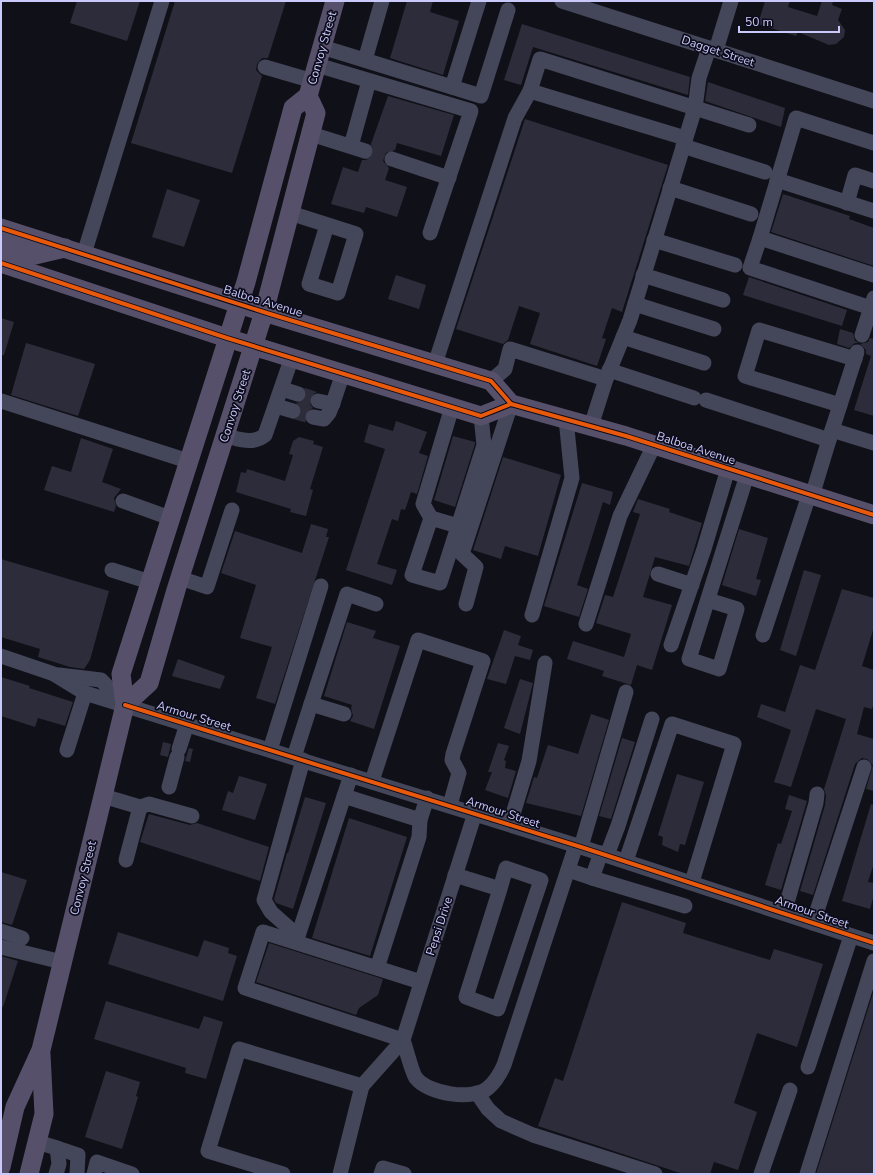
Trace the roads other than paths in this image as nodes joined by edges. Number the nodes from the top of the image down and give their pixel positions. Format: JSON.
{"nodes":[{"id":1,"x":162,"y":1,"type":"edge"},
{"id":2,"x":335,"y":1,"type":"edge"},
{"id":3,"x":382,"y":1,"type":"edge"},
{"id":4,"x":479,"y":1,"type":"edge"},
{"id":5,"x":562,"y":1,"type":"edge"},
{"id":6,"x":731,"y":1,"type":"edge"},
{"id":7,"x":508,"y":10,"type":"dead end"},
{"id":8,"x":322,"y":47,"type":"junction"},
{"id":9,"x":712,"y":49,"type":"junction"},
{"id":10,"x":365,"y":60,"type":"junction"},
{"id":11,"x":265,"y":67,"type":"dead end"},
{"id":12,"x":313,"y":80,"type":"junction"},
{"id":13,"x":370,"y":81,"type":"junction"},
{"id":14,"x":452,"y":88,"type":"junction"},
{"id":15,"x":530,"y":91,"type":"junction"},
{"id":16,"x":874,"y":101,"type":"edge"},
{"id":17,"x":695,"y":108,"type":"junction"},
{"id":18,"x":749,"y":125,"type":"dead end"},
{"id":19,"x":311,"y":134,"type":"junction"},
{"id":20,"x":684,"y":142,"type":"junction"},
{"id":21,"x":874,"y":143,"type":"edge"},
{"id":22,"x":351,"y":146,"type":"junction"},
{"id":23,"x":365,"y":151,"type":"tunnel mouth"},
{"id":24,"x":392,"y":159,"type":"tunnel mouth"},
{"id":25,"x":765,"y":172,"type":"dead end"},
{"id":26,"x":449,"y":178,"type":"junction"},
{"id":27,"x":777,"y":180,"type":"junction"},
{"id":28,"x":874,"y":181,"type":"edge"},
{"id":29,"x":670,"y":188,"type":"junction"},
{"id":30,"x":847,"y":202,"type":"junction"},
{"id":31,"x":874,"y":211,"type":"edge"},
{"id":32,"x":290,"y":213,"type":"junction"},
{"id":33,"x":751,"y":214,"type":"dead end"},
{"id":34,"x":327,"y":225,"type":"dead end"},
{"id":35,"x":1,"y":228,"type":"edge"},
{"id":36,"x":430,"y":233,"type":"dead end"},
{"id":37,"x":760,"y":238,"type":"junction"},
{"id":38,"x":654,"y":240,"type":"junction"},
{"id":39,"x":1,"y":245,"type":"edge"},
{"id":40,"x":75,"y":251,"type":"junction"},
{"id":41,"x":1,"y":263,"type":"edge"},
{"id":42,"x":735,"y":265,"type":"dead end"},
{"id":43,"x":643,"y":275,"type":"junction"},
{"id":44,"x":874,"y":275,"type":"edge"},
{"id":45,"x":723,"y":300,"type":"dead end"},
{"id":46,"x":239,"y":304,"type":"junction"},
{"id":47,"x":635,"y":304,"type":"junction"},
{"id":48,"x":873,"y":305,"type":"edge"},
{"id":49,"x":264,"y":312,"type":"junction"},
{"id":50,"x":714,"y":329,"type":"dead end"},
{"id":51,"x":862,"y":335,"type":"dead end"},
{"id":52,"x":623,"y":337,"type":"junction"},
{"id":53,"x":227,"y":338,"type":"junction"},
{"id":54,"x":254,"y":346,"type":"junction"},
{"id":55,"x":292,"y":357,"type":"junction"},
{"id":56,"x":704,"y":363,"type":"dead end"},
{"id":57,"x":436,"y":364,"type":"junction"},
{"id":58,"x":343,"y":373,"type":"junction"},
{"id":59,"x":607,"y":375,"type":"junction"},
{"id":60,"x":491,"y":381,"type":"junction"},
{"id":61,"x":282,"y":389,"type":"junction"},
{"id":62,"x":298,"y":394,"type":"tunnel mouth"},
{"id":63,"x":1,"y":401,"type":"edge"},
{"id":64,"x":511,"y":404,"type":"junction"},
{"id":65,"x":840,"y":405,"type":"junction"},
{"id":66,"x":276,"y":406,"type":"junction"},
{"id":67,"x":452,"y":407,"type":"junction"},
{"id":68,"x":292,"y":411,"type":"tunnel mouth"},
{"id":69,"x":481,"y":416,"type":"junction"},
{"id":70,"x":313,"y":417,"type":"tunnel mouth"},
{"id":71,"x":566,"y":419,"type":"junction"},
{"id":72,"x":591,"y":426,"type":"junction"},
{"id":73,"x":831,"y":435,"type":"junction"},
{"id":74,"x":226,"y":436,"type":"junction"},
{"id":75,"x":874,"y":443,"type":"edge"},
{"id":76,"x":654,"y":445,"type":"junction"},
{"id":77,"x":188,"y":461,"type":"junction"},
{"id":78,"x":728,"y":469,"type":"junction"},
{"id":79,"x":747,"y":475,"type":"junction"},
{"id":80,"x":811,"y":495,"type":"junction"},
{"id":81,"x":123,"y":501,"type":"dead end"},
{"id":82,"x":232,"y":510,"type":"dead end"},
{"id":83,"x":874,"y":515,"type":"edge"},
{"id":84,"x":170,"y":518,"type":"junction"},
{"id":85,"x":431,"y":518,"type":"junction"},
{"id":86,"x":458,"y":526,"type":"junction"},
{"id":87,"x":112,"y":570,"type":"dead end"},
{"id":88,"x":658,"y":574,"type":"dead end"},
{"id":89,"x":180,"y":578,"type":"junction"},
{"id":90,"x":150,"y":582,"type":"junction"},
{"id":91,"x":692,"y":585,"type":"junction"},
{"id":92,"x":321,"y":586,"type":"dead end"},
{"id":93,"x":708,"y":600,"type":"dead end"},
{"id":94,"x":376,"y":604,"type":"dead end"},
{"id":95,"x":466,"y":604,"type":"dead end"},
{"id":96,"x":532,"y":615,"type":"dead end"},
{"id":97,"x":586,"y":624,"type":"dead end"},
{"id":98,"x":763,"y":635,"type":"dead end"},
{"id":99,"x":671,"y":645,"type":"dead end"},
{"id":100,"x":1,"y":656,"type":"edge"},
{"id":101,"x":545,"y":663,"type":"dead end"},
{"id":102,"x":54,"y":674,"type":"junction"},
{"id":103,"x":626,"y":692,"type":"dead end"},
{"id":104,"x":85,"y":693,"type":"junction"},
{"id":105,"x":311,"y":704,"type":"junction"},
{"id":106,"x":125,"y":705,"type":"junction"},
{"id":107,"x":344,"y":714,"type":"dead end"},
{"id":108,"x":652,"y":719,"type":"dead end"},
{"id":109,"x":187,"y":724,"type":"junction"},
{"id":110,"x":67,"y":750,"type":"dead end"},
{"id":111,"x":270,"y":750,"type":"junction"},
{"id":112,"x":298,"y":758,"type":"junction"},
{"id":113,"x":864,"y":767,"type":"dead end"},
{"id":114,"x":351,"y":775,"type":"junction"},
{"id":115,"x":372,"y":781,"type":"junction"},
{"id":116,"x":169,"y":787,"type":"dead end"},
{"id":117,"x":817,"y":794,"type":"dead end"},
{"id":118,"x":103,"y":796,"type":"junction"},
{"id":119,"x":344,"y":796,"type":"junction"},
{"id":120,"x":426,"y":798,"type":"junction"},
{"id":121,"x":450,"y":805,"type":"junction"},
{"id":122,"x":140,"y":807,"type":"junction"},
{"id":123,"x":475,"y":813,"type":"junction"},
{"id":124,"x":192,"y":816,"type":"dead end"},
{"id":125,"x":420,"y":820,"type":"junction"},
{"id":126,"x":510,"y":824,"type":"junction"},
{"id":127,"x":578,"y":846,"type":"junction"},
{"id":128,"x":604,"y":854,"type":"junction"},
{"id":129,"x":126,"y":860,"type":"dead end"},
{"id":130,"x":626,"y":861,"type":"junction"},
{"id":131,"x":568,"y":870,"type":"junction"},
{"id":132,"x":455,"y":875,"type":"junction"},
{"id":133,"x":592,"y":878,"type":"junction"},
{"id":134,"x":692,"y":882,"type":"junction"},
{"id":135,"x":500,"y":889,"type":"junction"},
{"id":136,"x":685,"y":906,"type":"dead end"},
{"id":137,"x":784,"y":913,"type":"junction"},
{"id":138,"x":813,"y":923,"type":"junction"},
{"id":139,"x":1,"y":931,"type":"edge"},
{"id":140,"x":298,"y":936,"type":"junction"},
{"id":141,"x":851,"y":936,"type":"junction"},
{"id":142,"x":22,"y":938,"type":"dead end"},
{"id":143,"x":874,"y":943,"type":"edge"},
{"id":144,"x":1,"y":947,"type":"edge"},
{"id":145,"x":874,"y":961,"type":"edge"},
{"id":146,"x":62,"y":962,"type":"junction"},
{"id":147,"x":379,"y":962,"type":"junction"},
{"id":148,"x":422,"y":979,"type":"junction"},
{"id":149,"x":403,"y":1040,"type":"junction"},
{"id":150,"x":41,"y":1050,"type":"junction"},
{"id":151,"x":808,"y":1067,"type":"dead end"},
{"id":152,"x":362,"y":1086,"type":"junction"},
{"id":153,"x":790,"y":1090,"type":"dead end"},
{"id":154,"x":477,"y":1092,"type":"junction"},
{"id":155,"x":37,"y":1142,"type":"junction"},
{"id":156,"x":57,"y":1148,"type":"junction"},
{"id":157,"x":1,"y":1167,"type":"edge"},
{"id":158,"x":29,"y":1174,"type":"edge"},
{"id":159,"x":56,"y":1174,"type":"edge"},
{"id":160,"x":77,"y":1174,"type":"edge"},
{"id":161,"x":94,"y":1174,"type":"edge"},
{"id":162,"x":132,"y":1174,"type":"edge"},
{"id":163,"x":283,"y":1174,"type":"edge"},
{"id":164,"x":340,"y":1174,"type":"edge"},
{"id":165,"x":381,"y":1174,"type":"edge"},
{"id":166,"x":404,"y":1174,"type":"edge"},
{"id":167,"x":655,"y":1174,"type":"edge"},
{"id":168,"x":761,"y":1174,"type":"edge"},
{"id":169,"x":807,"y":1174,"type":"edge"}],
"edges":[{"from":1,"to":40,"type":"street"},
{"from":2,"to":8,"type":"main road","name":"Convoy Street"},
{"from":3,"to":10,"type":"street"},
{"from":4,"to":14,"type":"street"},
{"from":5,"to":9,"type":"street","name":"Dagget Street"},
{"from":6,"to":9,"type":"street"},
{"from":7,"to":14,"type":"street"},
{"from":8,"to":10,"type":"street"},
{"from":8,"to":12,"type":"main road","name":"Convoy Street"},
{"from":9,"to":16,"type":"street","name":"Dagget Street"},
{"from":9,"to":17,"type":"street"},
{"from":10,"to":14,"type":"street"},
{"from":11,"to":12,"type":"street"},
{"from":12,"to":13,"type":"street"},
{"from":12,"to":19,"type":"main road","name":"Convoy Street"},
{"from":12,"to":46,"type":"main road","name":"Convoy Street"},
{"from":13,"to":22,"type":"street"},
{"from":13,"to":26,"type":"street"},
{"from":15,"to":17,"type":"street"},
{"from":15,"to":20,"type":"street"},
{"from":15,"to":57,"type":"street"},
{"from":17,"to":18,"type":"street"},
{"from":17,"to":20,"type":"street"},
{"from":19,"to":22,"type":"street"},
{"from":19,"to":32,"type":"main road","name":"Convoy Street"},
{"from":20,"to":25,"type":"street"},
{"from":20,"to":29,"type":"street"},
{"from":21,"to":27,"type":"street"},
{"from":22,"to":23,"type":"street"},
{"from":24,"to":26,"type":"street"},
{"from":26,"to":36,"type":"street"},
{"from":27,"to":30,"type":"street"},
{"from":27,"to":37,"type":"street"},
{"from":28,"to":30,"type":"street"},
{"from":29,"to":33,"type":"street"},
{"from":29,"to":38,"type":"street"},
{"from":30,"to":31,"type":"street"},
{"from":32,"to":34,"type":"street"},
{"from":32,"to":49,"type":"main road","name":"Convoy Street"},
{"from":35,"to":40,"type":"main road","name":"Balboa Avenue"},
{"from":37,"to":44,"type":"street"},
{"from":37,"to":48,"type":"street"},
{"from":38,"to":42,"type":"street"},
{"from":38,"to":43,"type":"street"},
{"from":39,"to":40,"type":"main road"},
{"from":40,"to":46,"type":"main road","name":"Balboa Avenue"},
{"from":41,"to":53,"type":"main road"},
{"from":43,"to":45,"type":"street"},
{"from":43,"to":47,"type":"street"},
{"from":46,"to":49,"type":"main road","name":"Balboa Avenue"},
{"from":46,"to":53,"type":"main road","name":"Convoy Street"},
{"from":47,"to":50,"type":"street"},
{"from":47,"to":52,"type":"street"},
{"from":48,"to":51,"type":"street"},
{"from":49,"to":54,"type":"main road","name":"Convoy Street"},
{"from":49,"to":57,"type":"main road","name":"Balboa Avenue"},
{"from":52,"to":56,"type":"street"},
{"from":52,"to":59,"type":"street"},
{"from":53,"to":54,"type":"main road"},
{"from":53,"to":77,"type":"main road","name":"Convoy Street"},
{"from":54,"to":55,"type":"main road"},
{"from":54,"to":74,"type":"main road","name":"Convoy Street"},
{"from":55,"to":58,"type":"main road"},
{"from":55,"to":61,"type":"street"},
{"from":57,"to":60,"type":"main road","name":"Balboa Avenue"},
{"from":58,"to":67,"type":"main road"},
{"from":58,"to":70,"type":"street"},
{"from":59,"to":60,"type":"street"},
{"from":59,"to":72,"type":"street"},
{"from":59,"to":73,"type":"street"},
{"from":60,"to":64,"type":"main road"},
{"from":61,"to":62,"type":"street"},
{"from":61,"to":66,"type":"street"},
{"from":63,"to":77,"type":"street"},
{"from":64,"to":69,"type":"main road"},
{"from":64,"to":71,"type":"main road","name":"Balboa Avenue"},
{"from":64,"to":95,"type":"street"},
{"from":65,"to":65,"type":"street"},
{"from":65,"to":73,"type":"street"},
{"from":66,"to":68,"type":"street"},
{"from":66,"to":74,"type":"street"},
{"from":67,"to":69,"type":"main road"},
{"from":67,"to":85,"type":"street"},
{"from":69,"to":86,"type":"street"},
{"from":71,"to":72,"type":"main road","name":"Balboa Avenue"},
{"from":71,"to":96,"type":"street"},
{"from":72,"to":76,"type":"main road","name":"Balboa Avenue"},
{"from":73,"to":75,"type":"street"},
{"from":73,"to":80,"type":"street"},
{"from":74,"to":89,"type":"main road","name":"Convoy Street"},
{"from":76,"to":78,"type":"main road","name":"Balboa Avenue"},
{"from":76,"to":97,"type":"street"},
{"from":77,"to":84,"type":"main road","name":"Convoy Street"},
{"from":78,"to":79,"type":"main road","name":"Balboa Avenue"},
{"from":78,"to":91,"type":"street"},
{"from":79,"to":80,"type":"main road","name":"Balboa Avenue"},
{"from":79,"to":93,"type":"street"},
{"from":80,"to":83,"type":"main road","name":"Balboa Avenue"},
{"from":80,"to":98,"type":"street"},
{"from":81,"to":84,"type":"street"},
{"from":82,"to":89,"type":"street"},
{"from":84,"to":90,"type":"main road","name":"Convoy Street"},
{"from":85,"to":86,"type":"street"},
{"from":85,"to":86,"type":"street"},
{"from":87,"to":90,"type":"street"},
{"from":88,"to":91,"type":"street"},
{"from":89,"to":106,"type":"main road","name":"Convoy Street"},
{"from":90,"to":106,"type":"main road","name":"Convoy Street"},
{"from":91,"to":99,"type":"street"},
{"from":92,"to":111,"type":"street"},
{"from":94,"to":105,"type":"street"},
{"from":100,"to":102,"type":"street"},
{"from":101,"to":126,"type":"street"},
{"from":102,"to":104,"type":"street","name":"Armour Street"},
{"from":102,"to":106,"type":"street"},
{"from":103,"to":127,"type":"street"},
{"from":104,"to":106,"type":"street","name":"Armour Street"},
{"from":104,"to":110,"type":"street"},
{"from":105,"to":107,"type":"street"},
{"from":105,"to":112,"type":"street"},
{"from":106,"to":109,"type":"street","name":"Armour Street"},
{"from":106,"to":118,"type":"main road","name":"Convoy Street"},
{"from":108,"to":128,"type":"street"},
{"from":109,"to":111,"type":"street","name":"Armour Street"},
{"from":109,"to":116,"type":"street"},
{"from":111,"to":112,"type":"street","name":"Armour Street"},
{"from":112,"to":114,"type":"street","name":"Armour Street"},
{"from":112,"to":140,"type":"street"},
{"from":113,"to":138,"type":"street"},
{"from":114,"to":115,"type":"street","name":"Armour Street"},
{"from":114,"to":119,"type":"street"},
{"from":115,"to":120,"type":"street","name":"Armour Street"},
{"from":115,"to":121,"type":"street"},
{"from":117,"to":137,"type":"street"},
{"from":118,"to":122,"type":"street"},
{"from":118,"to":146,"type":"main road","name":"Convoy Street"},
{"from":119,"to":125,"type":"street"},
{"from":119,"to":140,"type":"street"},
{"from":120,"to":121,"type":"street","name":"Armour Street"},
{"from":120,"to":125,"type":"street"},
{"from":121,"to":123,"type":"street","name":"Armour Street"},
{"from":122,"to":124,"type":"street"},
{"from":122,"to":129,"type":"street"},
{"from":123,"to":126,"type":"street","name":"Armour Street"},
{"from":123,"to":132,"type":"street","name":"Pepsi Drive"},
{"from":125,"to":147,"type":"street"},
{"from":126,"to":127,"type":"street","name":"Armour Street"},
{"from":127,"to":128,"type":"street","name":"Armour Street"},
{"from":127,"to":131,"type":"street"},
{"from":128,"to":130,"type":"street","name":"Armour Street"},
{"from":128,"to":133,"type":"street"},
{"from":130,"to":134,"type":"street","name":"Armour Street"},
{"from":130,"to":134,"type":"street"},
{"from":131,"to":133,"type":"street"},
{"from":131,"to":154,"type":"street"},
{"from":132,"to":135,"type":"street"},
{"from":132,"to":148,"type":"street","name":"Pepsi Drive"},
{"from":133,"to":136,"type":"street"},
{"from":134,"to":137,"type":"street","name":"Armour Street"},
{"from":135,"to":135,"type":"street"},
{"from":137,"to":138,"type":"street","name":"Armour Street"},
{"from":138,"to":141,"type":"street","name":"Armour Street"},
{"from":139,"to":142,"type":"street"},
{"from":140,"to":147,"type":"street"},
{"from":141,"to":143,"type":"street","name":"Armour Street"},
{"from":141,"to":151,"type":"street"},
{"from":144,"to":146,"type":"street"},
{"from":145,"to":169,"type":"street"},
{"from":146,"to":150,"type":"main road","name":"Convoy Street"},
{"from":147,"to":148,"type":"street"},
{"from":148,"to":149,"type":"street","name":"Pepsi Drive"},
{"from":148,"to":149,"type":"street"},
{"from":149,"to":152,"type":"street"},
{"from":149,"to":154,"type":"street"},
{"from":150,"to":155,"type":"main road","name":"Convoy Street"},
{"from":150,"to":157,"type":"main road","name":"Convoy Street"},
{"from":152,"to":163,"type":"street"},
{"from":152,"to":164,"type":"street"},
{"from":153,"to":168,"type":"street"},
{"from":154,"to":167,"type":"street"},
{"from":155,"to":156,"type":"street"},
{"from":155,"to":158,"type":"main road","name":"Convoy Street"},
{"from":156,"to":159,"type":"street"},
{"from":156,"to":160,"type":"street"},
{"from":161,"to":162,"type":"street"},
{"from":165,"to":166,"type":"street"}]}
